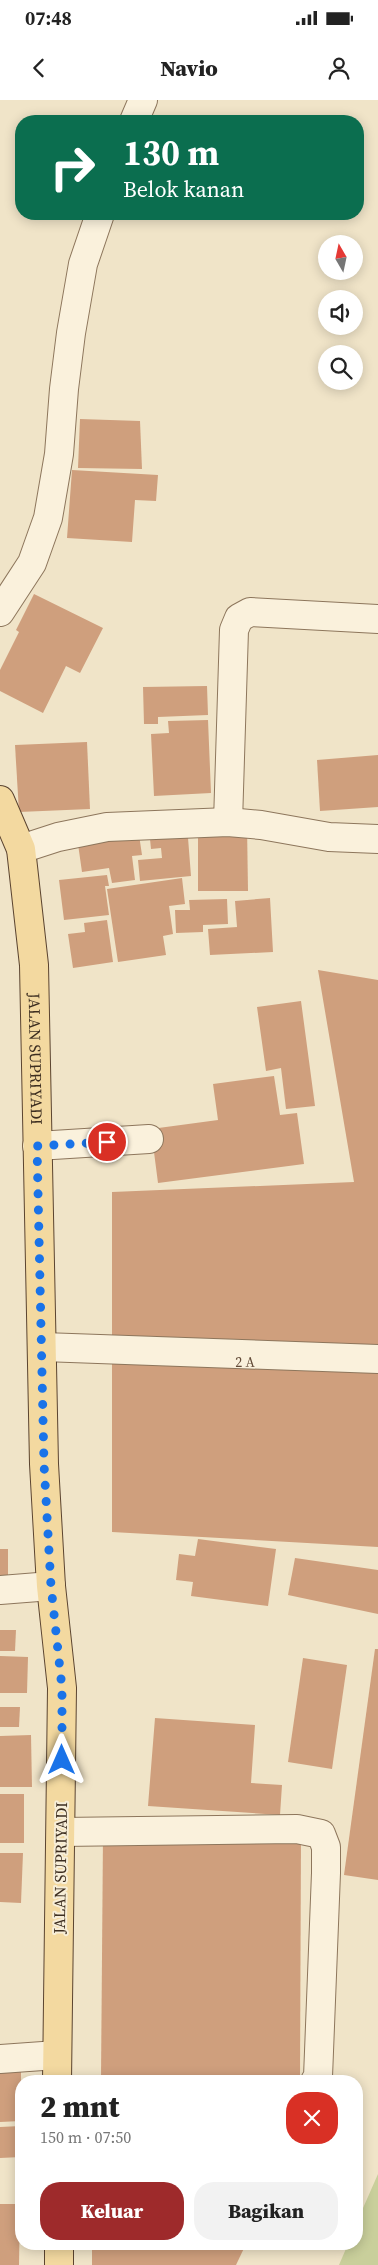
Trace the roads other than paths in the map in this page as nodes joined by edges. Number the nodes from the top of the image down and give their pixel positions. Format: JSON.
{"nodes":[{"id":1,"x":143,"y":100,"type":"edge"},
{"id":2,"x":137,"y":115,"type":"edge"},
{"id":3,"x":98,"y":220,"type":"edge"},
{"id":4,"x":0,"y":612,"type":"edge"},
{"id":5,"x":378,"y":619,"type":"edge"},
{"id":6,"x":0,"y":800,"type":"edge"},
{"id":7,"x":228,"y":822,"type":"junction"},
{"id":8,"x":378,"y":839,"type":"edge"},
{"id":9,"x":21,"y":849,"type":"junction"},
{"id":10,"x":149,"y":1139,"type":"dead end"},
{"id":11,"x":49,"y":1146,"type":"junction"},
{"id":12,"x":47,"y":1347,"type":"junction"},
{"id":13,"x":378,"y":1359,"type":"edge"},
{"id":14,"x":51,"y":1586,"type":"junction"},
{"id":15,"x":0,"y":1590,"type":"edge"},
{"id":16,"x":64,"y":1832,"type":"junction"},
{"id":17,"x":57,"y":2054,"type":"junction"},
{"id":18,"x":0,"y":2059,"type":"edge"},
{"id":19,"x":57,"y":2075,"type":"edge"},
{"id":20,"x":318,"y":2075,"type":"edge"},
{"id":21,"x":59,"y":2250,"type":"edge"},
{"id":22,"x":60,"y":2265,"type":"edge"}],
"edges":[{"from":1,"to":2,"type":"street"},
{"from":3,"to":4,"type":"street"},
{"from":5,"to":7,"type":"street"},
{"from":6,"to":9,"type":"main road","name":"JALAN SUPRIYADI"},
{"from":7,"to":8,"type":"street"},
{"from":7,"to":9,"type":"street"},
{"from":9,"to":11,"type":"main road","name":"JALAN SUPRIYADI"},
{"from":10,"to":11,"type":"street"},
{"from":11,"to":12,"type":"main road","name":"JALAN SUPRIYADI"},
{"from":12,"to":13,"type":"street"},
{"from":12,"to":14,"type":"main road","name":"JALAN SUPRIYADI"},
{"from":14,"to":15,"type":"street"},
{"from":14,"to":16,"type":"main road","name":"JALAN SUPRIYADI"},
{"from":16,"to":17,"type":"main road","name":"JALAN SUPRIYADI"},
{"from":16,"to":20,"type":"street"},
{"from":17,"to":18,"type":"street"},
{"from":17,"to":19,"type":"main road","name":"JALAN SUPRIYADI"},
{"from":21,"to":22,"type":"main road"}]}
